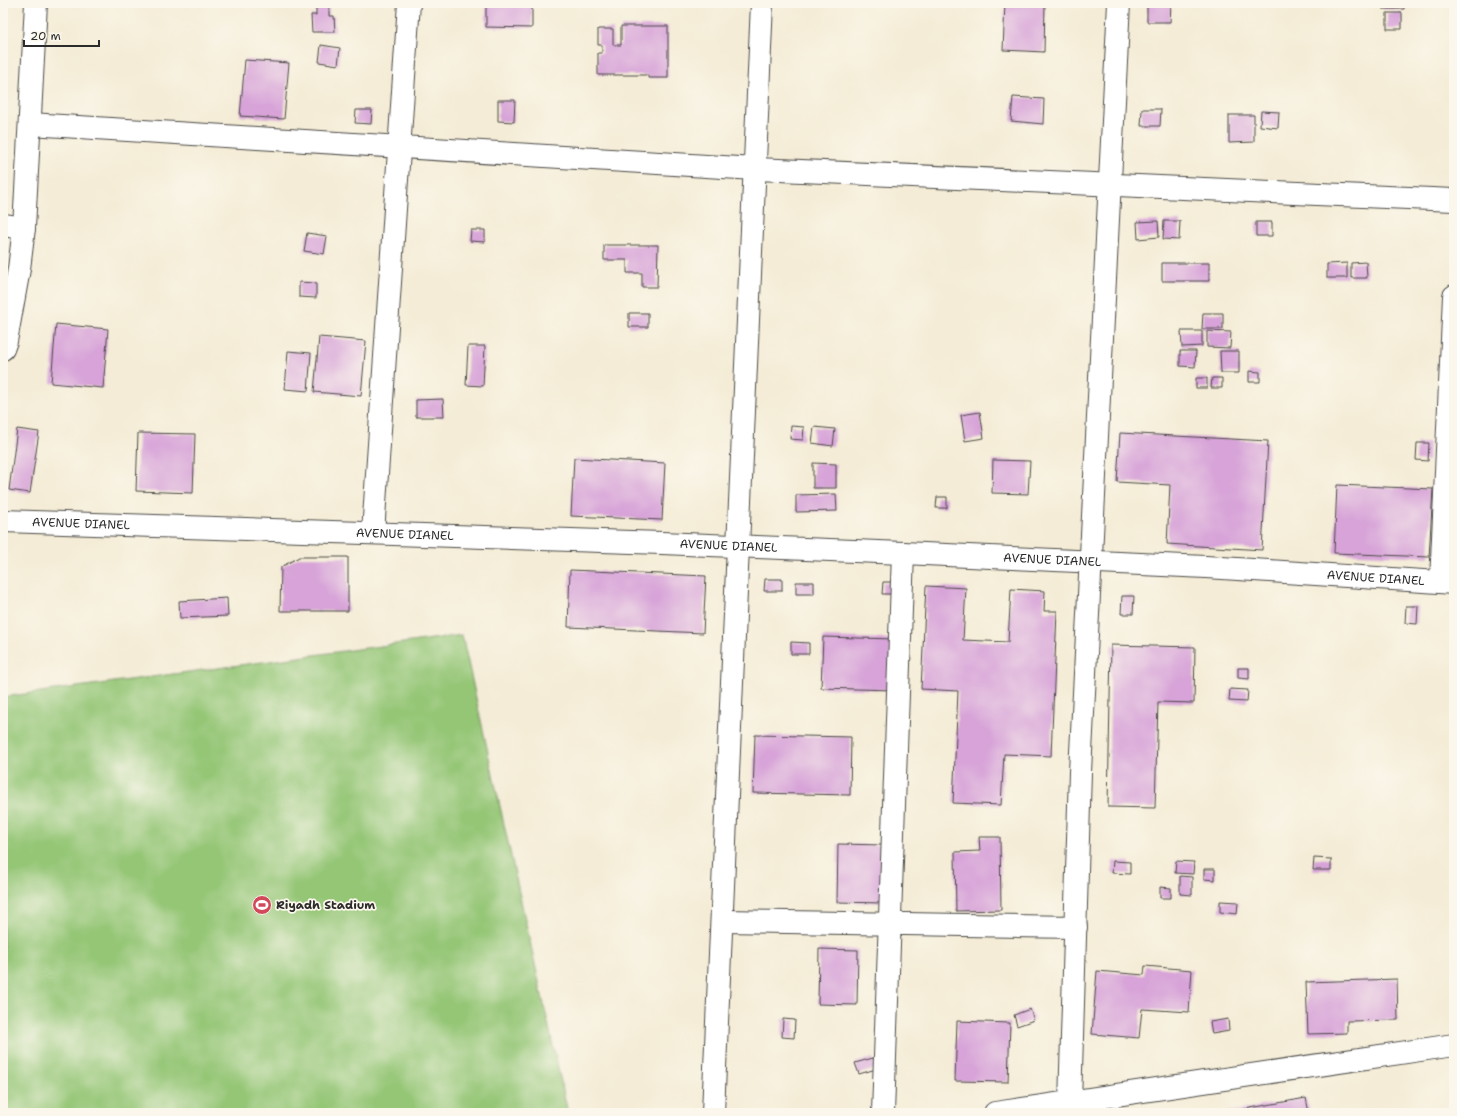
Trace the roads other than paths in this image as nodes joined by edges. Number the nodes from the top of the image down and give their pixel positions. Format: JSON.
{"nodes":[{"id":1,"x":36,"y":3,"type":"edge"},
{"id":2,"x":409,"y":3,"type":"edge"},
{"id":3,"x":762,"y":3,"type":"edge"},
{"id":4,"x":1119,"y":3,"type":"edge"},
{"id":5,"x":30,"y":124,"type":"junction"},
{"id":6,"x":400,"y":147,"type":"junction"},
{"id":7,"x":755,"y":169,"type":"junction"},
{"id":8,"x":1110,"y":185,"type":"junction"},
{"id":9,"x":1454,"y":200,"type":"edge"},
{"id":10,"x":14,"y":227,"type":"edge"},
{"id":11,"x":1454,"y":296,"type":"edge"},
{"id":12,"x":3,"y":349,"type":"edge"},
{"id":13,"x":3,"y":521,"type":"edge"},
{"id":14,"x":373,"y":533,"type":"junction"},
{"id":15,"x":738,"y":546,"type":"junction"},
{"id":16,"x":903,"y":553,"type":"junction"},
{"id":17,"x":1090,"y":562,"type":"junction"},
{"id":18,"x":1447,"y":583,"type":"edge"},
{"id":19,"x":722,"y":921,"type":"junction"},
{"id":20,"x":890,"y":924,"type":"junction"},
{"id":21,"x":1076,"y":927,"type":"junction"},
{"id":22,"x":1454,"y":1045,"type":"edge"},
{"id":23,"x":1070,"y":1103,"type":"junction"},
{"id":24,"x":713,"y":1113,"type":"edge"},
{"id":25,"x":883,"y":1113,"type":"edge"},
{"id":26,"x":995,"y":1113,"type":"edge"}],
"edges":[{"from":1,"to":5,"type":"street"},
{"from":2,"to":6,"type":"street"},
{"from":3,"to":7,"type":"street"},
{"from":4,"to":8,"type":"street"},
{"from":5,"to":6,"type":"street"},
{"from":5,"to":10,"type":"street"},
{"from":6,"to":7,"type":"street"},
{"from":6,"to":14,"type":"street"},
{"from":7,"to":8,"type":"street"},
{"from":7,"to":15,"type":"street"},
{"from":8,"to":9,"type":"street"},
{"from":8,"to":17,"type":"street"},
{"from":10,"to":12,"type":"street"},
{"from":11,"to":18,"type":"street"},
{"from":13,"to":14,"type":"street","name":"AVENUE DIANEL"},
{"from":14,"to":15,"type":"street","name":"AVENUE DIANEL"},
{"from":15,"to":16,"type":"street","name":"AVENUE DIANEL"},
{"from":15,"to":19,"type":"street"},
{"from":16,"to":17,"type":"street","name":"AVENUE DIANEL"},
{"from":16,"to":20,"type":"street"},
{"from":17,"to":18,"type":"street","name":"AVENUE DIANEL"},
{"from":17,"to":21,"type":"street"},
{"from":19,"to":20,"type":"street"},
{"from":19,"to":24,"type":"street"},
{"from":20,"to":21,"type":"street"},
{"from":20,"to":25,"type":"street"},
{"from":21,"to":23,"type":"street"},
{"from":22,"to":23,"type":"street"},
{"from":23,"to":26,"type":"street"}]}
